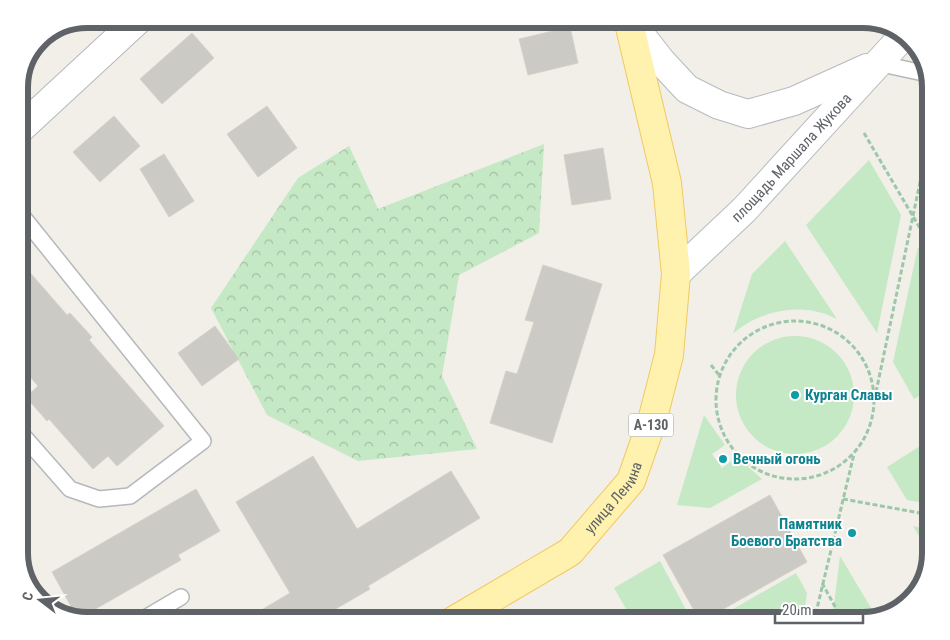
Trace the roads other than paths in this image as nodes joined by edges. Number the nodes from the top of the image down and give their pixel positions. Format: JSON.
{"nodes":[{"id":1,"x":129,"y":28,"type":"edge"},
{"id":2,"x":630,"y":28,"type":"edge"},
{"id":3,"x":635,"y":28,"type":"edge"},
{"id":4,"x":900,"y":39,"type":"edge"},
{"id":5,"x":877,"y":63,"type":"junction"},
{"id":6,"x":921,"y":73,"type":"edge"},
{"id":7,"x":28,"y":122,"type":"edge"},
{"id":8,"x":28,"y":223,"type":"edge"},
{"id":9,"x":676,"y":274,"type":"junction"},
{"id":10,"x":28,"y":441,"type":"edge"},
{"id":11,"x":181,"y":597,"type":"dead end"},
{"id":12,"x":155,"y":612,"type":"edge"},
{"id":13,"x":468,"y":612,"type":"edge"}],
"edges":[{"from":1,"to":7,"type":"main road"},
{"from":2,"to":9,"type":"main road","name":"площадь Маршала Жукова","number":"А-130"},
{"from":3,"to":5,"type":"main road","name":"площадь Маршала Жукова"},
{"from":4,"to":5,"type":"main road"},
{"from":5,"to":6,"type":"lane"},
{"from":5,"to":9,"type":"main road","name":"площадь Маршала Жукова"},
{"from":8,"to":10,"type":"lane"},
{"from":9,"to":13,"type":"main road","name":"улица Ленина","number":"А-130"},
{"from":11,"to":12,"type":"lane"}]}
